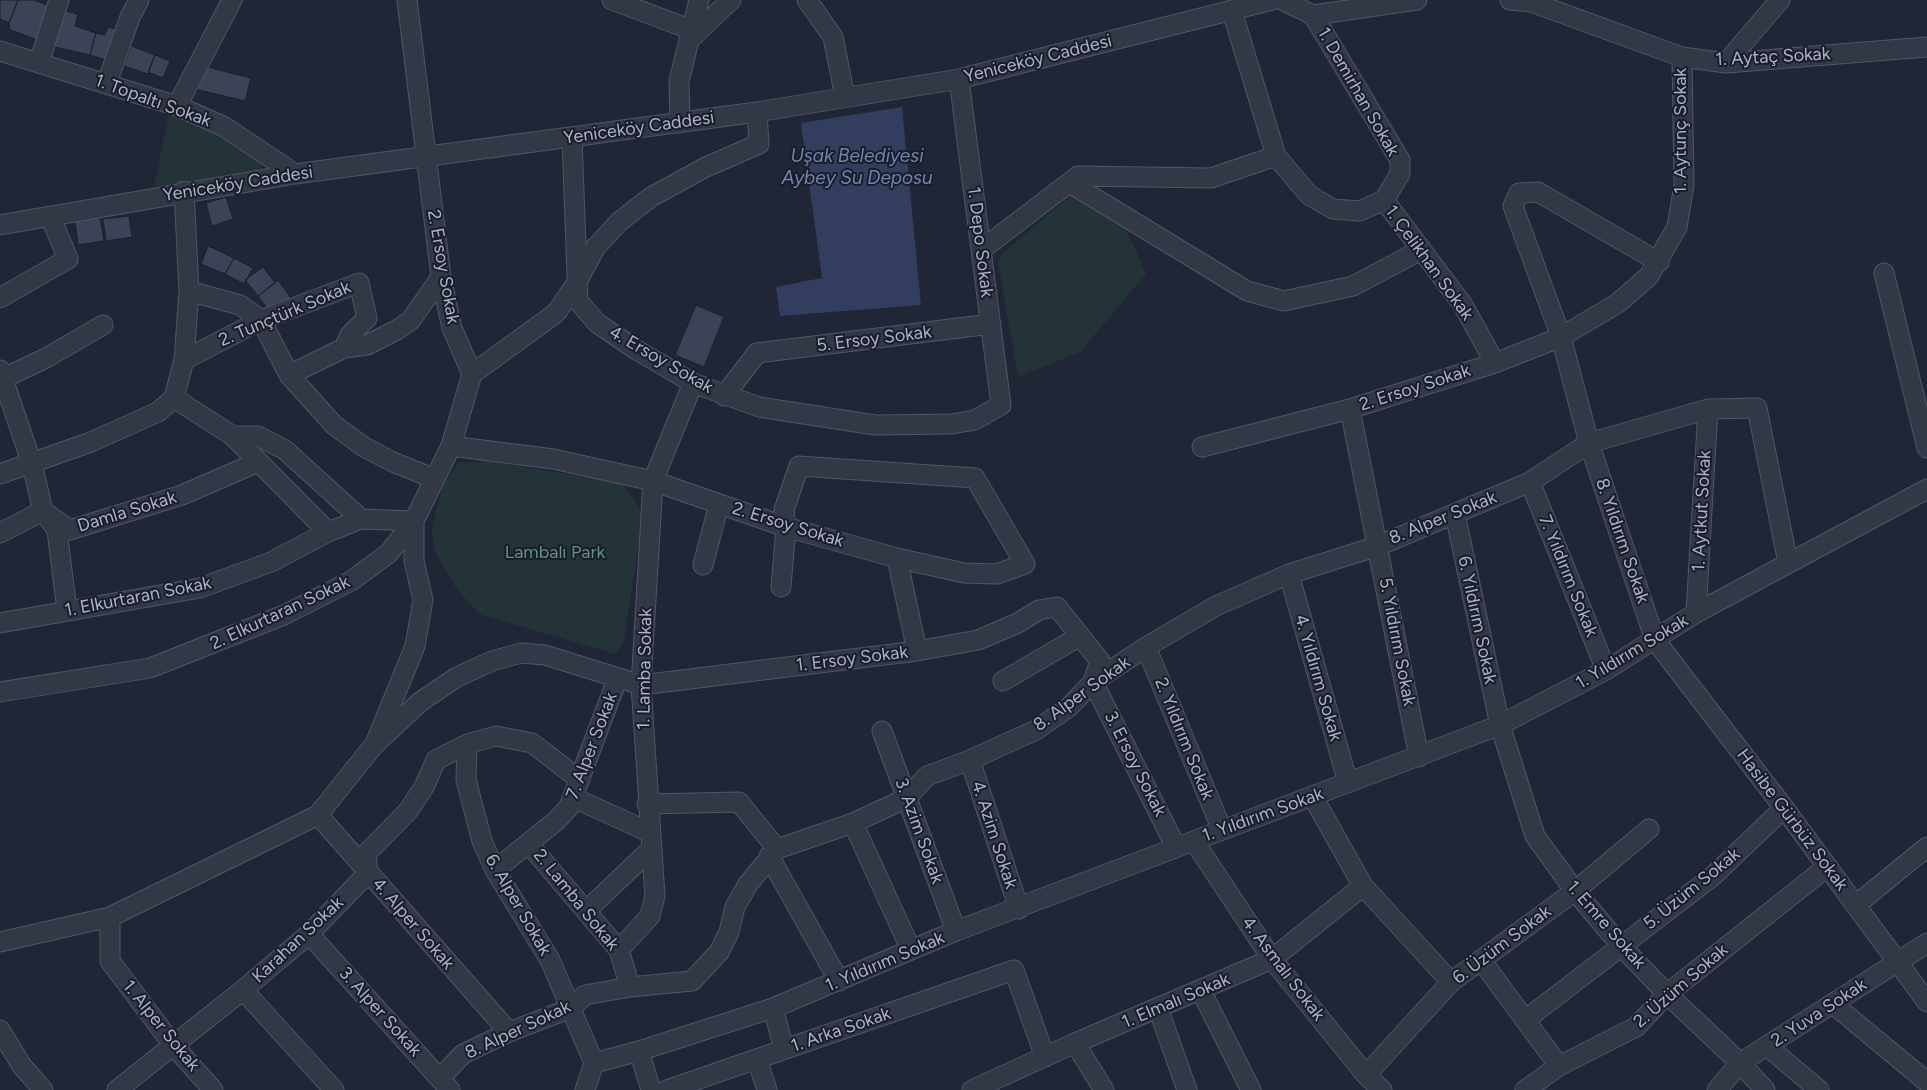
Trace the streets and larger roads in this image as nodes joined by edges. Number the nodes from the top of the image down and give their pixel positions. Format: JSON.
{"nodes":[{"id":1,"x":59,"y":0,"type":"edge"},
{"id":2,"x":139,"y":0,"type":"edge"},
{"id":3,"x":232,"y":0,"type":"edge"},
{"id":4,"x":407,"y":0,"type":"edge"},
{"id":5,"x":612,"y":0,"type":"edge"},
{"id":6,"x":699,"y":0,"type":"edge"},
{"id":7,"x":731,"y":0,"type":"edge"},
{"id":8,"x":807,"y":0,"type":"edge"},
{"id":9,"x":1272,"y":0,"type":"edge"},
{"id":10,"x":1282,"y":0,"type":"edge"},
{"id":11,"x":1417,"y":0,"type":"edge"},
{"id":12,"x":1510,"y":0,"type":"edge"},
{"id":13,"x":1780,"y":0,"type":"edge"},
{"id":14,"x":1232,"y":11,"type":"junction"},
{"id":15,"x":1313,"y":15,"type":"junction"},
{"id":16,"x":691,"y":35,"type":"junction"},
{"id":17,"x":1927,"y":47,"type":"edge"},
{"id":18,"x":0,"y":51,"type":"edge"},
{"id":19,"x":1682,"y":57,"type":"junction"},
{"id":20,"x":39,"y":63,"type":"junction"},
{"id":21,"x":1726,"y":63,"type":"junction"},
{"id":22,"x":960,"y":79,"type":"junction"},
{"id":23,"x":107,"y":83,"type":"junction"},
{"id":24,"x":845,"y":98,"type":"junction"},
{"id":25,"x":177,"y":106,"type":"junction"},
{"id":26,"x":757,"y":112,"type":"junction"},
{"id":27,"x":680,"y":123,"type":"junction"},
{"id":28,"x":572,"y":138,"type":"junction"},
{"id":29,"x":426,"y":156,"type":"junction"},
{"id":30,"x":1276,"y":156,"type":"junction"},
{"id":31,"x":295,"y":174,"type":"junction"},
{"id":32,"x":1070,"y":183,"type":"junction"},
{"id":33,"x":184,"y":191,"type":"junction"},
{"id":34,"x":1384,"y":200,"type":"junction"},
{"id":35,"x":51,"y":218,"type":"junction"},
{"id":36,"x":0,"y":225,"type":"edge"},
{"id":37,"x":982,"y":250,"type":"junction"},
{"id":38,"x":1421,"y":250,"type":"junction"},
{"id":39,"x":1659,"y":262,"type":"junction"},
{"id":40,"x":1884,"y":272,"type":"dead end"},
{"id":41,"x":440,"y":278,"type":"junction"},
{"id":42,"x":576,"y":284,"type":"junction"},
{"id":43,"x":189,"y":291,"type":"junction"},
{"id":44,"x":0,"y":298,"type":"edge"},
{"id":45,"x":1618,"y":303,"type":"joint"},
{"id":46,"x":262,"y":320,"type":"junction"},
{"id":47,"x":991,"y":324,"type":"junction"},
{"id":48,"x":103,"y":325,"type":"dead end"},
{"id":49,"x":1561,"y":337,"type":"junction"},
{"id":50,"x":344,"y":348,"type":"junction"},
{"id":51,"x":184,"y":360,"type":"junction"},
{"id":52,"x":1495,"y":363,"type":"junction"},
{"id":53,"x":472,"y":374,"type":"junction"},
{"id":54,"x":289,"y":375,"type":"junction"},
{"id":55,"x":1,"y":376,"type":"edge"},
{"id":56,"x":693,"y":383,"type":"junction"},
{"id":57,"x":724,"y":396,"type":"junction"},
{"id":58,"x":174,"y":398,"type":"junction"},
{"id":59,"x":1001,"y":405,"type":"joint"},
{"id":60,"x":1350,"y":409,"type":"junction"},
{"id":61,"x":1708,"y":409,"type":"junction"},
{"id":62,"x":234,"y":436,"type":"junction"},
{"id":63,"x":1589,"y":443,"type":"junction"},
{"id":64,"x":450,"y":446,"type":"junction"},
{"id":65,"x":1202,"y":447,"type":"dead end"},
{"id":66,"x":1927,"y":448,"type":"edge"},
{"id":67,"x":258,"y":462,"type":"junction"},
{"id":68,"x":32,"y":464,"type":"junction"},
{"id":69,"x":0,"y":474,"type":"edge"},
{"id":70,"x":436,"y":479,"type":"junction"},
{"id":71,"x":654,"y":481,"type":"junction"},
{"id":72,"x":1530,"y":482,"type":"junction"},
{"id":73,"x":1927,"y":489,"type":"edge"},
{"id":74,"x":719,"y":504,"type":"junction"},
{"id":75,"x":43,"y":512,"type":"junction"},
{"id":76,"x":1455,"y":514,"type":"junction"},
{"id":77,"x":361,"y":519,"type":"junction"},
{"id":78,"x":414,"y":521,"type":"junction"},
{"id":79,"x":786,"y":527,"type":"junction"},
{"id":80,"x":328,"y":532,"type":"junction"},
{"id":81,"x":0,"y":534,"type":"edge"},
{"id":82,"x":1378,"y":546,"type":"junction"},
{"id":83,"x":897,"y":558,"type":"junction"},
{"id":84,"x":1788,"y":563,"type":"junction"},
{"id":85,"x":703,"y":565,"type":"dead end"},
{"id":86,"x":1289,"y":574,"type":"junction"},
{"id":87,"x":781,"y":588,"type":"dead end"},
{"id":88,"x":67,"y":610,"type":"junction"},
{"id":89,"x":1696,"y":613,"type":"junction"},
{"id":90,"x":0,"y":623,"type":"edge"},
{"id":91,"x":1080,"y":636,"type":"junction"},
{"id":92,"x":1655,"y":640,"type":"junction"},
{"id":93,"x":1146,"y":647,"type":"junction"},
{"id":94,"x":917,"y":651,"type":"junction"},
{"id":95,"x":1606,"y":670,"type":"junction"},
{"id":96,"x":617,"y":680,"type":"junction"},
{"id":97,"x":1003,"y":681,"type":"dead end"},
{"id":98,"x":1094,"y":682,"type":"junction"},
{"id":99,"x":640,"y":686,"type":"junction"},
{"id":100,"x":0,"y":692,"type":"edge"},
{"id":101,"x":1500,"y":725,"type":"junction"},
{"id":102,"x":882,"y":732,"type":"dead end"},
{"id":103,"x":467,"y":744,"type":"junction"},
{"id":104,"x":374,"y":745,"type":"junction"},
{"id":105,"x":1419,"y":757,"type":"junction"},
{"id":106,"x":970,"y":760,"type":"junction"},
{"id":107,"x":1348,"y":783,"type":"junction"},
{"id":108,"x":577,"y":789,"type":"junction"},
{"id":109,"x":1313,"y":797,"type":"junction"},
{"id":110,"x":907,"y":798,"type":"junction"},
{"id":111,"x":647,"y":804,"type":"junction"},
{"id":112,"x":1784,"y":808,"type":"junction"},
{"id":113,"x":318,"y":815,"type":"junction"},
{"id":114,"x":853,"y":823,"type":"junction"},
{"id":115,"x":1649,"y":828,"type":"dead end"},
{"id":116,"x":1222,"y":830,"type":"junction"},
{"id":117,"x":650,"y":840,"type":"junction"},
{"id":118,"x":1194,"y":841,"type":"junction"},
{"id":119,"x":528,"y":843,"type":"junction"},
{"id":120,"x":1176,"y":847,"type":"junction"},
{"id":121,"x":1927,"y":847,"type":"edge"},
{"id":122,"x":773,"y":853,"type":"junction"},
{"id":123,"x":1827,"y":866,"type":"junction"},
{"id":124,"x":495,"y":870,"type":"junction"},
{"id":125,"x":368,"y":873,"type":"junction"},
{"id":126,"x":1363,"y":886,"type":"junction"},
{"id":127,"x":1574,"y":892,"type":"junction"},
{"id":128,"x":1856,"y":905,"type":"junction"},
{"id":129,"x":1019,"y":909,"type":"junction"},
{"id":130,"x":586,"y":911,"type":"junction"},
{"id":131,"x":110,"y":917,"type":"junction"},
{"id":132,"x":956,"y":932,"type":"junction"},
{"id":133,"x":309,"y":934,"type":"junction"},
{"id":134,"x":0,"y":942,"type":"edge"},
{"id":135,"x":1927,"y":943,"type":"edge"},
{"id":136,"x":1621,"y":946,"type":"junction"},
{"id":137,"x":619,"y":950,"type":"junction"},
{"id":138,"x":911,"y":950,"type":"junction"},
{"id":139,"x":1272,"y":959,"type":"junction"},
{"id":140,"x":1481,"y":960,"type":"junction"},
{"id":141,"x":1899,"y":962,"type":"junction"},
{"id":142,"x":839,"y":981,"type":"junction"},
{"id":143,"x":1451,"y":982,"type":"junction"},
{"id":144,"x":630,"y":987,"type":"junction"},
{"id":145,"x":243,"y":990,"type":"junction"},
{"id":146,"x":1201,"y":991,"type":"junction"},
{"id":147,"x":1667,"y":994,"type":"junction"},
{"id":148,"x":1927,"y":1002,"type":"edge"},
{"id":149,"x":1833,"y":1004,"type":"junction"},
{"id":150,"x":571,"y":1008,"type":"junction"},
{"id":151,"x":773,"y":1008,"type":"junction"},
{"id":152,"x":1158,"y":1008,"type":"junction"},
{"id":153,"x":1525,"y":1020,"type":"junction"},
{"id":154,"x":0,"y":1030,"type":"edge"},
{"id":155,"x":509,"y":1032,"type":"junction"},
{"id":156,"x":1075,"y":1043,"type":"junction"},
{"id":157,"x":173,"y":1045,"type":"junction"},
{"id":158,"x":1768,"y":1046,"type":"junction"},
{"id":159,"x":784,"y":1049,"type":"junction"},
{"id":160,"x":638,"y":1052,"type":"junction"},
{"id":161,"x":1045,"y":1057,"type":"junction"},
{"id":162,"x":757,"y":1059,"type":"junction"},
{"id":163,"x":594,"y":1063,"type":"junction"},
{"id":164,"x":1740,"y":1063,"type":"junction"},
{"id":165,"x":1560,"y":1066,"type":"junction"},
{"id":166,"x":1366,"y":1075,"type":"junction"},
{"id":167,"x":1927,"y":1082,"type":"edge"},
{"id":168,"x":445,"y":1084,"type":"edge"},
{"id":169,"x":43,"y":1090,"type":"edge"},
{"id":170,"x":117,"y":1090,"type":"edge"},
{"id":171,"x":213,"y":1090,"type":"edge"},
{"id":172,"x":334,"y":1090,"type":"edge"},
{"id":173,"x":585,"y":1090,"type":"edge"},
{"id":174,"x":651,"y":1090,"type":"edge"},
{"id":175,"x":667,"y":1090,"type":"edge"},
{"id":176,"x":767,"y":1090,"type":"edge"},
{"id":177,"x":972,"y":1090,"type":"edge"},
{"id":178,"x":1104,"y":1090,"type":"edge"},
{"id":179,"x":1187,"y":1090,"type":"edge"},
{"id":180,"x":1251,"y":1090,"type":"edge"},
{"id":181,"x":1382,"y":1090,"type":"edge"},
{"id":182,"x":1525,"y":1090,"type":"edge"},
{"id":183,"x":1717,"y":1090,"type":"edge"},
{"id":184,"x":1765,"y":1090,"type":"edge"},
{"id":185,"x":1819,"y":1090,"type":"edge"}],
"edges":[{"from":1,"to":20,"type":"street"},
{"from":2,"to":23,"type":"street"},
{"from":3,"to":25,"type":"street"},
{"from":4,"to":29,"type":"street","name":"2. Ersoy Sokak"},
{"from":5,"to":16,"type":"street"},
{"from":6,"to":16,"type":"street"},
{"from":7,"to":16,"type":"street"},
{"from":8,"to":24,"type":"street"},
{"from":9,"to":14,"type":"street","name":"Yeniceköy Caddesi"},
{"from":10,"to":15,"type":"street","name":"1. Demirhan Sokak"},
{"from":11,"to":15,"type":"street"},
{"from":12,"to":19,"type":"street","name":"1. Aytaç Sokak"},
{"from":13,"to":21,"type":"street"},
{"from":14,"to":22,"type":"street","name":"Yeniceköy Caddesi"},
{"from":14,"to":30,"type":"street","name":"1. Çelikhan Sokak"},
{"from":15,"to":34,"type":"street","name":"1. Demirhan Sokak"},
{"from":16,"to":27,"type":"street"},
{"from":17,"to":21,"type":"street","name":"1. Aytaç Sokak"},
{"from":18,"to":20,"type":"street","name":"1. Topaltı Sokak"},
{"from":19,"to":21,"type":"street","name":"1. Aytaç Sokak"},
{"from":19,"to":39,"type":"street","name":"1. Aytunç Sokak"},
{"from":20,"to":23,"type":"street","name":"1. Topaltı Sokak"},
{"from":22,"to":24,"type":"street","name":"Yeniceköy Caddesi"},
{"from":22,"to":37,"type":"street","name":"1. Depo Sokak"},
{"from":23,"to":25,"type":"street","name":"1. Topaltı Sokak"},
{"from":24,"to":26,"type":"street","name":"Yeniceköy Caddesi"},
{"from":25,"to":31,"type":"street","name":"1. Topaltı Sokak"},
{"from":26,"to":27,"type":"street","name":"Yeniceköy Caddesi"},
{"from":26,"to":42,"type":"street"},
{"from":27,"to":28,"type":"street","name":"Yeniceköy Caddesi"},
{"from":28,"to":29,"type":"street","name":"Yeniceköy Caddesi"},
{"from":28,"to":42,"type":"street","name":"4. Ersoy Sokak"},
{"from":29,"to":31,"type":"street","name":"Yeniceköy Caddesi"},
{"from":29,"to":41,"type":"street","name":"2. Ersoy Sokak"},
{"from":30,"to":32,"type":"street"},
{"from":30,"to":34,"type":"street","name":"1. Çelikhan Sokak"},
{"from":31,"to":33,"type":"street","name":"Yeniceköy Caddesi"},
{"from":32,"to":37,"type":"street"},
{"from":32,"to":38,"type":"street"},
{"from":33,"to":35,"type":"street","name":"Yeniceköy Caddesi"},
{"from":33,"to":43,"type":"street"},
{"from":34,"to":38,"type":"street","name":"1. Çelikhan Sokak"},
{"from":35,"to":36,"type":"street","name":"Yeniceköy Caddesi"},
{"from":35,"to":44,"type":"street"},
{"from":37,"to":47,"type":"street","name":"1. Depo Sokak"},
{"from":38,"to":52,"type":"street","name":"1. Çelikhan Sokak"},
{"from":39,"to":45,"type":"street","name":"1. Aytunç Sokak"},
{"from":39,"to":49,"type":"street","name":"8. Yıldırım Sokak"},
{"from":40,"to":66,"type":"street"},
{"from":41,"to":50,"type":"street"},
{"from":41,"to":53,"type":"street","name":"2. Ersoy Sokak"},
{"from":42,"to":53,"type":"street"},
{"from":42,"to":56,"type":"street","name":"4. Ersoy Sokak"},
{"from":43,"to":46,"type":"street"},
{"from":43,"to":51,"type":"street"},
{"from":45,"to":49,"type":"street","name":"2. Ersoy Sokak"},
{"from":46,"to":50,"type":"street","name":"2. Tunçtürk Sokak"},
{"from":46,"to":51,"type":"street","name":"2. Tunçtürk Sokak"},
{"from":46,"to":54,"type":"street"},
{"from":47,"to":57,"type":"street","name":"5. Ersoy Sokak"},
{"from":47,"to":59,"type":"street","name":"1. Depo Sokak"},
{"from":48,"to":55,"type":"street"},
{"from":49,"to":52,"type":"street","name":"2. Ersoy Sokak"},
{"from":49,"to":63,"type":"street","name":"8. Yıldırım Sokak"},
{"from":50,"to":54,"type":"street"},
{"from":51,"to":58,"type":"street"},
{"from":52,"to":60,"type":"street","name":"2. Ersoy Sokak"},
{"from":53,"to":64,"type":"street","name":"2. Elkurtaran Sokak"},
{"from":54,"to":70,"type":"street"},
{"from":55,"to":68,"type":"street"},
{"from":56,"to":57,"type":"street","name":"4. Ersoy Sokak"},
{"from":56,"to":71,"type":"street","name":"1. Lamba Sokak"},
{"from":57,"to":59,"type":"street","name":"4. Ersoy Sokak"},
{"from":58,"to":62,"type":"street"},
{"from":58,"to":68,"type":"street"},
{"from":60,"to":65,"type":"street","name":"2. Ersoy Sokak"},
{"from":60,"to":82,"type":"street","name":"5. Yıldırım Sokak"},
{"from":61,"to":63,"type":"street","name":"8. Alper Sokak"},
{"from":61,"to":84,"type":"street","name":"8. Alper Sokak"},
{"from":61,"to":89,"type":"street","name":"1. Aytkut Sokak"},
{"from":62,"to":67,"type":"street"},
{"from":62,"to":77,"type":"street"},
{"from":63,"to":72,"type":"street","name":"8. Alper Sokak"},
{"from":63,"to":92,"type":"street","name":"8. Yıldırım Sokak"},
{"from":64,"to":70,"type":"street","name":"2. Elkurtaran Sokak"},
{"from":64,"to":71,"type":"street","name":"2. Ersoy Sokak"},
{"from":67,"to":75,"type":"street","name":"Damla Sokak"},
{"from":67,"to":80,"type":"street"},
{"from":68,"to":69,"type":"street"},
{"from":68,"to":75,"type":"street"},
{"from":70,"to":78,"type":"street","name":"2. Elkurtaran Sokak"},
{"from":71,"to":74,"type":"street","name":"2. Ersoy Sokak"},
{"from":71,"to":99,"type":"street","name":"1. Lamba Sokak"},
{"from":72,"to":76,"type":"street","name":"8. Alper Sokak"},
{"from":72,"to":95,"type":"street","name":"7. Yıldırım Sokak"},
{"from":73,"to":84,"type":"street","name":"1. Yıldırım Sokak"},
{"from":74,"to":79,"type":"street","name":"2. Ersoy Sokak"},
{"from":74,"to":85,"type":"street"},
{"from":75,"to":81,"type":"street"},
{"from":75,"to":88,"type":"street"},
{"from":76,"to":82,"type":"street","name":"8. Alper Sokak"},
{"from":76,"to":101,"type":"street","name":"6. Yıldırım Sokak"},
{"from":77,"to":78,"type":"street","name":"1. Elkurtaran Sokak"},
{"from":77,"to":80,"type":"street","name":"1. Elkurtaran Sokak"},
{"from":78,"to":100,"type":"street","name":"2. Elkurtaran Sokak"},
{"from":78,"to":104,"type":"street"},
{"from":79,"to":83,"type":"street","name":"2. Ersoy Sokak"},
{"from":79,"to":83,"type":"street","name":"2. Ersoy Sokak"},
{"from":79,"to":87,"type":"street"},
{"from":80,"to":88,"type":"street","name":"1. Elkurtaran Sokak"},
{"from":82,"to":86,"type":"street","name":"8. Alper Sokak"},
{"from":82,"to":105,"type":"street","name":"5. Yıldırım Sokak"},
{"from":83,"to":94,"type":"street"},
{"from":84,"to":89,"type":"street","name":"1. Yıldırım Sokak"},
{"from":86,"to":93,"type":"street","name":"8. Alper Sokak"},
{"from":86,"to":107,"type":"street","name":"4. Yıldırım Sokak"},
{"from":88,"to":90,"type":"street","name":"1. Elkurtaran Sokak"},
{"from":89,"to":92,"type":"street","name":"1. Yıldırım Sokak"},
{"from":91,"to":94,"type":"street","name":"1. Ersoy Sokak"},
{"from":91,"to":97,"type":"street"},
{"from":91,"to":98,"type":"street"},
{"from":92,"to":95,"type":"street","name":"1. Yıldırım Sokak"},
{"from":92,"to":112,"type":"street","name":"Hasibe Gürbüz Sokak"},
{"from":93,"to":98,"type":"street","name":"8. Alper Sokak"},
{"from":93,"to":116,"type":"street","name":"2. Yıldırım Sokak"},
{"from":94,"to":99,"type":"street","name":"1. Ersoy Sokak"},
{"from":95,"to":101,"type":"street","name":"1. Yıldırım Sokak"},
{"from":96,"to":99,"type":"street"},
{"from":96,"to":104,"type":"street"},
{"from":96,"to":108,"type":"street","name":"7. Alper Sokak"},
{"from":98,"to":106,"type":"street","name":"8. Alper Sokak"},
{"from":98,"to":120,"type":"street","name":"3. Ersoy Sokak"},
{"from":99,"to":111,"type":"street","name":"1. Lamba Sokak"},
{"from":101,"to":105,"type":"street","name":"1. Yıldırım Sokak"},
{"from":101,"to":127,"type":"street","name":"1. Emre Sokak"},
{"from":102,"to":110,"type":"street","name":"3. Azim Sokak"},
{"from":103,"to":108,"type":"street"},
{"from":103,"to":124,"type":"street","name":"6. Alper Sokak"},
{"from":103,"to":125,"type":"street"},
{"from":104,"to":113,"type":"street"},
{"from":105,"to":107,"type":"street","name":"1. Yıldırım Sokak"},
{"from":106,"to":110,"type":"street","name":"8. Alper Sokak"},
{"from":106,"to":129,"type":"street","name":"4. Azim Sokak"},
{"from":107,"to":109,"type":"street","name":"1. Yıldırım Sokak"},
{"from":108,"to":117,"type":"street"},
{"from":108,"to":119,"type":"street","name":"7. Alper Sokak"},
{"from":109,"to":116,"type":"street","name":"1. Yıldırım Sokak"},
{"from":109,"to":126,"type":"street"},
{"from":110,"to":114,"type":"street","name":"8. Alper Sokak"},
{"from":110,"to":132,"type":"street","name":"3. Azim Sokak"},
{"from":111,"to":117,"type":"street","name":"1. Lamba Sokak"},
{"from":111,"to":122,"type":"street"},
{"from":112,"to":123,"type":"street","name":"Hasibe Gürbüz Sokak"},
{"from":112,"to":136,"type":"street","name":"5. Üzüm Sokak"},
{"from":113,"to":125,"type":"street","name":"4. Alper Sokak"},
{"from":113,"to":131,"type":"street"},
{"from":114,"to":122,"type":"street","name":"8. Alper Sokak"},
{"from":114,"to":138,"type":"street"},
{"from":115,"to":127,"type":"street","name":"6. Üzüm Sokak"},
{"from":116,"to":118,"type":"street","name":"1. Yıldırım Sokak"},
{"from":117,"to":130,"type":"street"},
{"from":117,"to":137,"type":"street","name":"1. Lamba Sokak"},
{"from":118,"to":120,"type":"street","name":"1. Yıldırım Sokak"},
{"from":118,"to":139,"type":"street","name":"4. Asmalı Sokak"},
{"from":119,"to":124,"type":"street","name":"7. Alper Sokak"},
{"from":119,"to":130,"type":"street","name":"2. Lamba Sokak"},
{"from":120,"to":129,"type":"street","name":"1. Yıldırım Sokak"},
{"from":121,"to":128,"type":"street"},
{"from":122,"to":142,"type":"street"},
{"from":122,"to":144,"type":"street","name":"8. Alper Sokak"},
{"from":123,"to":128,"type":"street","name":"Hasibe Gürbüz Sokak"},
{"from":123,"to":147,"type":"street","name":"2. Üzüm Sokak"},
{"from":124,"to":150,"type":"street","name":"6. Alper Sokak"},
{"from":125,"to":133,"type":"street","name":"Karahan Sokak"},
{"from":125,"to":155,"type":"street","name":"4. Alper Sokak"},
{"from":126,"to":139,"type":"street","name":"1. Elmalı Sokak"},
{"from":126,"to":143,"type":"street"},
{"from":127,"to":136,"type":"street","name":"1. Emre Sokak"},
{"from":127,"to":140,"type":"street","name":"6. Üzüm Sokak"},
{"from":128,"to":141,"type":"street","name":"Hasibe Gürbüz Sokak"},
{"from":129,"to":132,"type":"street","name":"1. Yıldırım Sokak"},
{"from":130,"to":137,"type":"street","name":"2. Lamba Sokak"},
{"from":131,"to":134,"type":"street"},
{"from":131,"to":157,"type":"street","name":"1. Alper Sokak"},
{"from":132,"to":138,"type":"street","name":"1. Yıldırım Sokak"},
{"from":133,"to":145,"type":"street","name":"Karahan Sokak"},
{"from":133,"to":168,"type":"street","name":"3. Alper Sokak"},
{"from":135,"to":141,"type":"street","name":"2. Yuva Sokak"},
{"from":136,"to":147,"type":"street","name":"1. Emre Sokak"},
{"from":136,"to":153,"type":"street","name":"5. Üzüm Sokak"},
{"from":137,"to":144,"type":"street","name":"2. Lamba Sokak"},
{"from":138,"to":142,"type":"street","name":"1. Yıldırım Sokak"},
{"from":139,"to":146,"type":"street","name":"1. Elmalı Sokak"},
{"from":139,"to":166,"type":"street","name":"4. Asmalı Sokak"},
{"from":140,"to":143,"type":"street","name":"6. Üzüm Sokak"},
{"from":140,"to":153,"type":"street"},
{"from":141,"to":148,"type":"street","name":"Hasibe Gürbüz Sokak"},
{"from":141,"to":149,"type":"street","name":"2. Yuva Sokak"},
{"from":142,"to":151,"type":"street","name":"1. Yıldırım Sokak"},
{"from":143,"to":166,"type":"street","name":"6. Üzüm Sokak"},
{"from":144,"to":150,"type":"street","name":"8. Alper Sokak"},
{"from":145,"to":157,"type":"street","name":"Karahan Sokak"},
{"from":145,"to":172,"type":"street"},
{"from":146,"to":152,"type":"street","name":"1. Elmalı Sokak"},
{"from":146,"to":180,"type":"street"},
{"from":147,"to":164,"type":"street","name":"1. Emre Sokak"},
{"from":147,"to":165,"type":"street","name":"2. Üzüm Sokak"},
{"from":149,"to":158,"type":"street","name":"2. Yuva Sokak"},
{"from":149,"to":167,"type":"street"},
{"from":150,"to":155,"type":"street","name":"8. Alper Sokak"},
{"from":150,"to":163,"type":"street","name":"6. Alper Sokak"},
{"from":151,"to":159,"type":"street"},
{"from":151,"to":160,"type":"street","name":"1. Yıldırım Sokak"},
{"from":152,"to":156,"type":"street","name":"1. Elmalı Sokak"},
{"from":152,"to":179,"type":"street"},
{"from":153,"to":165,"type":"street"},
{"from":154,"to":169,"type":"street"},
{"from":155,"to":168,"type":"street","name":"8. Alper Sokak"},
{"from":156,"to":161,"type":"street","name":"1. Elmalı Sokak"},
{"from":156,"to":178,"type":"street"},
{"from":157,"to":170,"type":"street","name":"Karahan Sokak"},
{"from":157,"to":171,"type":"street","name":"1. Alper Sokak"},
{"from":158,"to":164,"type":"street","name":"2. Yuva Sokak"},
{"from":158,"to":185,"type":"street"},
{"from":159,"to":161,"type":"street","name":"1. Arka Sokak"},
{"from":159,"to":162,"type":"street","name":"1. Arka Sokak"},
{"from":160,"to":163,"type":"street","name":"1. Yıldırım Sokak"},
{"from":160,"to":174,"type":"street"},
{"from":161,"to":177,"type":"street","name":"1. Elmalı Sokak"},
{"from":162,"to":175,"type":"street","name":"1. Arka Sokak"},
{"from":162,"to":176,"type":"street"},
{"from":163,"to":173,"type":"street"},
{"from":164,"to":183,"type":"street","name":"2. Yuva Sokak"},
{"from":164,"to":184,"type":"street","name":"1. Emre Sokak"},
{"from":165,"to":182,"type":"street","name":"2. Üzüm Sokak"},
{"from":166,"to":181,"type":"street","name":"4. Asmalı Sokak"}]}
